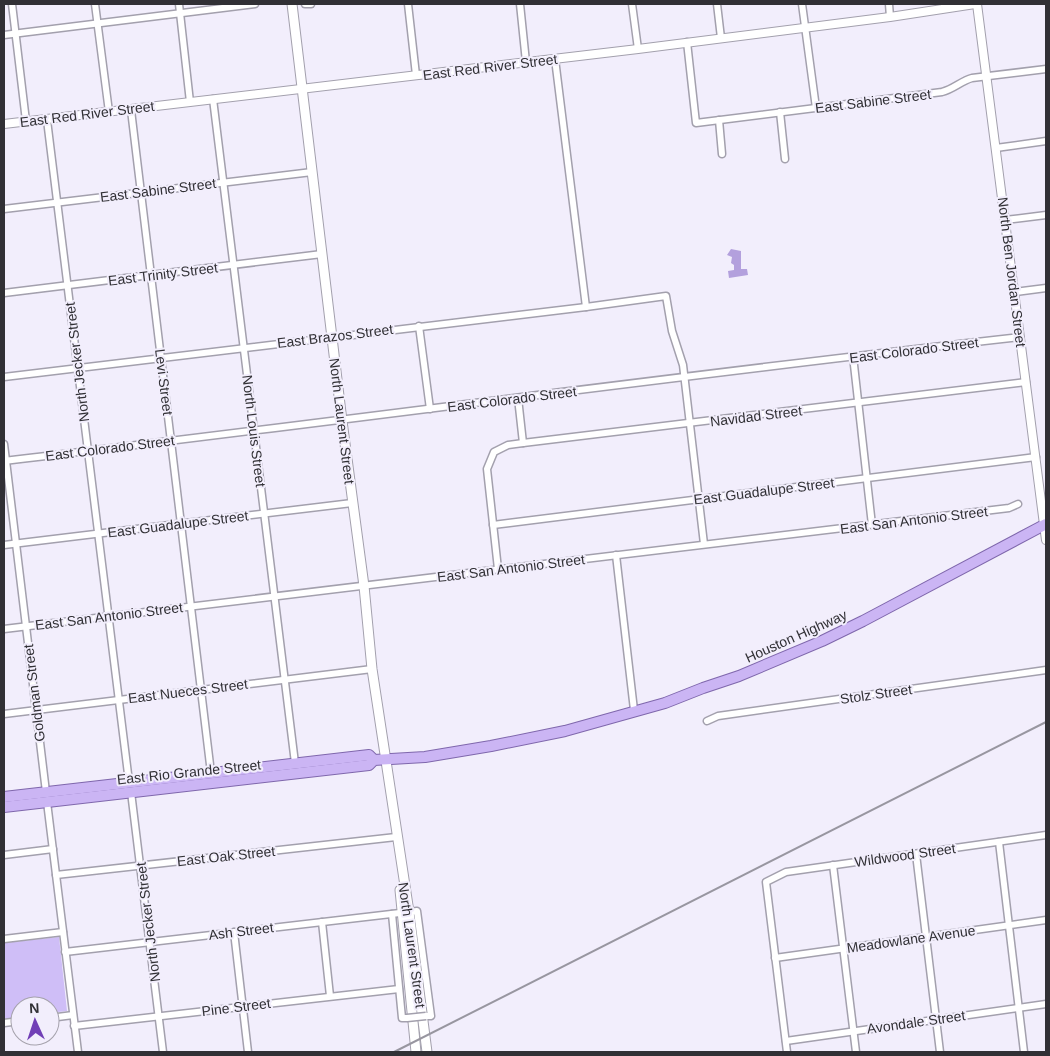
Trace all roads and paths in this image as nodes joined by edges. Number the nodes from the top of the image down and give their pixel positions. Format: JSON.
{"nodes":[{"id":1,"x":12,"y":4,"type":"edge"},
{"id":2,"x":95,"y":4,"type":"edge"},
{"id":3,"x":179,"y":4,"type":"edge"},
{"id":4,"x":255,"y":4,"type":"edge"},
{"id":5,"x":292,"y":4,"type":"edge"},
{"id":6,"x":305,"y":4,"type":"edge"},
{"id":7,"x":311,"y":4,"type":"edge"},
{"id":8,"x":408,"y":4,"type":"edge"},
{"id":9,"x":520,"y":4,"type":"edge"},
{"id":10,"x":632,"y":4,"type":"edge"},
{"id":11,"x":717,"y":4,"type":"edge"},
{"id":12,"x":802,"y":4,"type":"edge"},
{"id":13,"x":889,"y":4,"type":"edge"},
{"id":14,"x":976,"y":4,"type":"edge"},
{"id":15,"x":180,"y":13,"type":"junction"},
{"id":16,"x":890,"y":17,"type":"junction"},
{"id":17,"x":97,"y":24,"type":"junction"},
{"id":18,"x":805,"y":28,"type":"junction"},
{"id":19,"x":16,"y":34,"type":"junction"},
{"id":20,"x":4,"y":35,"type":"edge"},
{"id":21,"x":721,"y":38,"type":"junction"},
{"id":22,"x":687,"y":42,"type":"junction"},
{"id":23,"x":638,"y":49,"type":"junction"},
{"id":24,"x":555,"y":59,"type":"junction"},
{"id":25,"x":526,"y":62,"type":"junction"},
{"id":26,"x":1046,"y":69,"type":"edge"},
{"id":27,"x":416,"y":75,"type":"junction"},
{"id":28,"x":986,"y":76,"type":"junction"},
{"id":29,"x":302,"y":89,"type":"junction"},
{"id":30,"x":213,"y":99,"type":"junction"},
{"id":31,"x":190,"y":102,"type":"junction"},
{"id":32,"x":816,"y":108,"type":"junction"},
{"id":33,"x":131,"y":110,"type":"junction"},
{"id":34,"x":109,"y":112,"type":"junction"},
{"id":35,"x":780,"y":112,"type":"junction"},
{"id":36,"x":47,"y":120,"type":"junction"},
{"id":37,"x":719,"y":120,"type":"junction"},
{"id":38,"x":26,"y":121,"type":"junction"},
{"id":39,"x":4,"y":124,"type":"edge"},
{"id":40,"x":1046,"y":141,"type":"edge"},
{"id":41,"x":996,"y":148,"type":"junction"},
{"id":42,"x":722,"y":154,"type":"dead end"},
{"id":43,"x":786,"y":159,"type":"dead end"},
{"id":44,"x":312,"y":172,"type":"junction"},
{"id":45,"x":224,"y":182,"type":"junction"},
{"id":46,"x":140,"y":192,"type":"junction"},
{"id":47,"x":58,"y":203,"type":"junction"},
{"id":48,"x":4,"y":209,"type":"edge"},
{"id":49,"x":1046,"y":215,"type":"edge"},
{"id":50,"x":1005,"y":220,"type":"junction"},
{"id":51,"x":322,"y":254,"type":"junction"},
{"id":52,"x":234,"y":265,"type":"junction"},
{"id":53,"x":150,"y":275,"type":"junction"},
{"id":54,"x":68,"y":285,"type":"junction"},
{"id":55,"x":1046,"y":288,"type":"edge"},
{"id":56,"x":1015,"y":292,"type":"junction"},
{"id":57,"x":4,"y":293,"type":"edge"},
{"id":58,"x":586,"y":307,"type":"junction"},
{"id":59,"x":419,"y":326,"type":"junction"},
{"id":60,"x":331,"y":337,"type":"junction"},
{"id":61,"x":1020,"y":337,"type":"junction"},
{"id":62,"x":244,"y":348,"type":"junction"},
{"id":63,"x":853,"y":356,"type":"junction"},
{"id":64,"x":161,"y":358,"type":"junction"},
{"id":65,"x":78,"y":368,"type":"junction"},
{"id":66,"x":4,"y":377,"type":"edge"},
{"id":67,"x":684,"y":378,"type":"junction"},
{"id":68,"x":1026,"y":382,"type":"junction"},
{"id":69,"x":518,"y":398,"type":"junction"},
{"id":70,"x":858,"y":402,"type":"junction"},
{"id":71,"x":430,"y":409,"type":"junction"},
{"id":72,"x":342,"y":421,"type":"junction"},
{"id":73,"x":690,"y":424,"type":"junction"},
{"id":74,"x":254,"y":431,"type":"junction"},
{"id":75,"x":171,"y":440,"type":"junction"},
{"id":76,"x":523,"y":443,"type":"junction"},
{"id":77,"x":4,"y":444,"type":"edge"},
{"id":78,"x":88,"y":452,"type":"junction"},
{"id":79,"x":1036,"y":458,"type":"junction"},
{"id":80,"x":5,"y":461,"type":"edge"},
{"id":81,"x":867,"y":478,"type":"junction"},
{"id":82,"x":698,"y":500,"type":"junction"},
{"id":83,"x":352,"y":503,"type":"junction"},
{"id":84,"x":1018,"y":504,"type":"dead end"},
{"id":85,"x":265,"y":514,"type":"junction"},
{"id":86,"x":182,"y":524,"type":"junction"},
{"id":87,"x":1045,"y":524,"type":"edge"},
{"id":88,"x":493,"y":525,"type":"junction"},
{"id":89,"x":872,"y":525,"type":"junction"},
{"id":90,"x":98,"y":534,"type":"junction"},
{"id":91,"x":1046,"y":540,"type":"edge"},
{"id":92,"x":16,"y":544,"type":"junction"},
{"id":93,"x":704,"y":544,"type":"junction"},
{"id":94,"x":4,"y":545,"type":"edge"},
{"id":95,"x":616,"y":555,"type":"junction"},
{"id":96,"x":498,"y":569,"type":"junction"},
{"id":97,"x":364,"y":586,"type":"junction"},
{"id":98,"x":275,"y":596,"type":"junction"},
{"id":99,"x":191,"y":607,"type":"junction"},
{"id":100,"x":109,"y":616,"type":"junction"},
{"id":101,"x":26,"y":626,"type":"junction"},
{"id":102,"x":4,"y":629,"type":"edge"},
{"id":103,"x":372,"y":669,"type":"junction"},
{"id":104,"x":1046,"y":670,"type":"edge"},
{"id":105,"x":284,"y":679,"type":"junction"},
{"id":106,"x":201,"y":690,"type":"junction"},
{"id":107,"x":119,"y":699,"type":"junction"},
{"id":108,"x":36,"y":710,"type":"junction"},
{"id":109,"x":634,"y":710,"type":"junction"},
{"id":110,"x":4,"y":714,"type":"edge"},
{"id":111,"x":707,"y":721,"type":"dead end"},
{"id":112,"x":541,"y":736,"type":"joint"},
{"id":113,"x":385,"y":759,"type":"junction"},
{"id":114,"x":374,"y":760,"type":"junction"},
{"id":115,"x":295,"y":763,"type":"junction"},
{"id":116,"x":211,"y":773,"type":"junction"},
{"id":117,"x":130,"y":787,"type":"junction"},
{"id":118,"x":4,"y":797,"type":"edge"},
{"id":119,"x":46,"y":797,"type":"junction"},
{"id":120,"x":4,"y":807,"type":"edge"},
{"id":121,"x":1046,"y":835,"type":"edge"},
{"id":122,"x":396,"y":837,"type":"junction"},
{"id":123,"x":999,"y":842,"type":"junction"},
{"id":124,"x":53,"y":849,"type":"junction"},
{"id":125,"x":916,"y":854,"type":"junction"},
{"id":126,"x":4,"y":855,"type":"edge"},
{"id":127,"x":141,"y":865,"type":"junction"},
{"id":128,"x":833,"y":865,"type":"junction"},
{"id":129,"x":56,"y":874,"type":"junction"},
{"id":130,"x":409,"y":912,"type":"junction"},
{"id":131,"x":392,"y":914,"type":"junction"},
{"id":132,"x":1046,"y":920,"type":"edge"},
{"id":133,"x":322,"y":922,"type":"junction"},
{"id":134,"x":1008,"y":925,"type":"junction"},
{"id":135,"x":62,"y":932,"type":"junction"},
{"id":136,"x":234,"y":932,"type":"junction"},
{"id":137,"x":926,"y":936,"type":"junction"},
{"id":138,"x":4,"y":939,"type":"edge"},
{"id":139,"x":150,"y":942,"type":"junction"},
{"id":140,"x":843,"y":949,"type":"junction"},
{"id":141,"x":64,"y":952,"type":"junction"},
{"id":142,"x":775,"y":958,"type":"junction"},
{"id":143,"x":399,"y":989,"type":"junction"},
{"id":144,"x":330,"y":996,"type":"junction"},
{"id":145,"x":1046,"y":1004,"type":"edge"},
{"id":146,"x":243,"y":1006,"type":"junction"},
{"id":147,"x":1018,"y":1007,"type":"junction"},
{"id":148,"x":73,"y":1015,"type":"junction"},
{"id":149,"x":159,"y":1016,"type":"junction"},
{"id":150,"x":60,"y":1017,"type":"edge"},
{"id":151,"x":936,"y":1019,"type":"junction"},
{"id":152,"x":74,"y":1026,"type":"junction"},
{"id":153,"x":854,"y":1031,"type":"junction"},
{"id":154,"x":786,"y":1041,"type":"junction"},
{"id":155,"x":78,"y":1052,"type":"edge"},
{"id":156,"x":163,"y":1052,"type":"edge"},
{"id":157,"x":248,"y":1052,"type":"edge"},
{"id":158,"x":416,"y":1052,"type":"edge"},
{"id":159,"x":427,"y":1052,"type":"edge"},
{"id":160,"x":787,"y":1052,"type":"edge"},
{"id":161,"x":856,"y":1052,"type":"edge"},
{"id":162,"x":940,"y":1052,"type":"edge"},
{"id":163,"x":1024,"y":1052,"type":"edge"}],
"edges":[{"from":1,"to":19,"type":"street"},
{"from":2,"to":17,"type":"street"},
{"from":3,"to":15,"type":"street"},
{"from":4,"to":15,"type":"street"},
{"from":5,"to":29,"type":"main road","name":"North Laurent Street"},
{"from":6,"to":7,"type":"street"},
{"from":8,"to":27,"type":"street"},
{"from":9,"to":25,"type":"street"},
{"from":10,"to":23,"type":"street"},
{"from":11,"to":21,"type":"street"},
{"from":12,"to":18,"type":"street"},
{"from":13,"to":16,"type":"street"},
{"from":14,"to":16,"type":"street","name":"East Red River Street"},
{"from":14,"to":28,"type":"street","name":"North Ben Jordan Street"},
{"from":15,"to":17,"type":"street"},
{"from":15,"to":31,"type":"street"},
{"from":16,"to":18,"type":"street","name":"East Red River Street"},
{"from":17,"to":19,"type":"street"},
{"from":17,"to":34,"type":"street"},
{"from":18,"to":21,"type":"street","name":"East Red River Street"},
{"from":18,"to":32,"type":"street"},
{"from":19,"to":20,"type":"street"},
{"from":19,"to":38,"type":"street"},
{"from":21,"to":22,"type":"street","name":"East Red River Street"},
{"from":22,"to":23,"type":"street","name":"East Red River Street"},
{"from":22,"to":37,"type":"street","name":"East Sabine Street"},
{"from":23,"to":24,"type":"street","name":"East Red River Street"},
{"from":24,"to":25,"type":"street","name":"East Red River Street"},
{"from":24,"to":58,"type":"street"},
{"from":25,"to":27,"type":"street","name":"East Red River Street"},
{"from":26,"to":28,"type":"street","name":"East Sabine Street"},
{"from":27,"to":29,"type":"street","name":"East Red River Street"},
{"from":28,"to":32,"type":"street","name":"East Sabine Street"},
{"from":28,"to":41,"type":"street","name":"North Ben Jordan Street"},
{"from":29,"to":30,"type":"street","name":"East Red River Street"},
{"from":29,"to":44,"type":"main road","name":"North Laurent Street"},
{"from":30,"to":31,"type":"street","name":"East Red River Street"},
{"from":30,"to":45,"type":"street","name":"North Louis Street"},
{"from":31,"to":33,"type":"street","name":"East Red River Street"},
{"from":32,"to":35,"type":"street","name":"East Sabine Street"},
{"from":33,"to":34,"type":"street","name":"East Red River Street"},
{"from":33,"to":46,"type":"street","name":"Levi Street"},
{"from":34,"to":36,"type":"street","name":"East Red River Street"},
{"from":35,"to":37,"type":"street","name":"East Sabine Street"},
{"from":35,"to":43,"type":"street"},
{"from":36,"to":38,"type":"street","name":"East Red River Street"},
{"from":36,"to":47,"type":"street","name":"North Jecker Street"},
{"from":37,"to":42,"type":"street"},
{"from":38,"to":39,"type":"street","name":"East Red River Street"},
{"from":40,"to":41,"type":"street"},
{"from":41,"to":50,"type":"street","name":"North Ben Jordan Street"},
{"from":44,"to":45,"type":"street","name":"East Sabine Street"},
{"from":44,"to":51,"type":"main road","name":"North Laurent Street"},
{"from":45,"to":46,"type":"street","name":"East Sabine Street"},
{"from":45,"to":52,"type":"street","name":"North Louis Street"},
{"from":46,"to":47,"type":"street","name":"East Sabine Street"},
{"from":46,"to":53,"type":"street","name":"Levi Street"},
{"from":47,"to":48,"type":"street","name":"East Sabine Street"},
{"from":47,"to":54,"type":"street","name":"North Jecker Street"},
{"from":49,"to":50,"type":"street"},
{"from":50,"to":56,"type":"street","name":"North Ben Jordan Street"},
{"from":51,"to":52,"type":"street","name":"East Trinity Street"},
{"from":51,"to":60,"type":"main road","name":"North Laurent Street"},
{"from":52,"to":53,"type":"street","name":"East Trinity Street"},
{"from":52,"to":62,"type":"street","name":"North Louis Street"},
{"from":53,"to":54,"type":"street","name":"East Trinity Street"},
{"from":53,"to":64,"type":"street","name":"Levi Street"},
{"from":54,"to":57,"type":"street","name":"East Trinity Street"},
{"from":54,"to":65,"type":"street","name":"North Jecker Street"},
{"from":55,"to":56,"type":"street"},
{"from":56,"to":61,"type":"street","name":"North Ben Jordan Street"},
{"from":58,"to":59,"type":"street","name":"East Brazos Street"},
{"from":58,"to":67,"type":"street","name":"East Brazos Street"},
{"from":59,"to":60,"type":"street","name":"East Brazos Street"},
{"from":59,"to":71,"type":"street"},
{"from":60,"to":62,"type":"street","name":"East Brazos Street"},
{"from":60,"to":72,"type":"main road","name":"North Laurent Street"},
{"from":61,"to":63,"type":"street","name":"East Colorado Street"},
{"from":61,"to":68,"type":"street","name":"North Ben Jordan Street"},
{"from":62,"to":64,"type":"street","name":"East Brazos Street"},
{"from":62,"to":74,"type":"street","name":"North Louis Street"},
{"from":63,"to":67,"type":"street","name":"East Colorado Street"},
{"from":63,"to":70,"type":"street"},
{"from":64,"to":65,"type":"street","name":"East Brazos Street"},
{"from":64,"to":75,"type":"street","name":"Levi Street"},
{"from":65,"to":66,"type":"street","name":"East Brazos Street"},
{"from":65,"to":78,"type":"street","name":"North Jecker Street"},
{"from":67,"to":69,"type":"street","name":"East Colorado Street"},
{"from":67,"to":73,"type":"street"},
{"from":68,"to":70,"type":"street","name":"Navidad Street"},
{"from":68,"to":79,"type":"street","name":"North Ben Jordan Street"},
{"from":69,"to":71,"type":"street","name":"East Colorado Street"},
{"from":69,"to":76,"type":"street"},
{"from":70,"to":73,"type":"street","name":"Navidad Street"},
{"from":70,"to":81,"type":"street"},
{"from":71,"to":72,"type":"street","name":"East Colorado Street"},
{"from":72,"to":74,"type":"street","name":"East Colorado Street"},
{"from":72,"to":83,"type":"main road","name":"North Laurent Street"},
{"from":73,"to":76,"type":"street","name":"Navidad Street"},
{"from":73,"to":82,"type":"street"},
{"from":74,"to":75,"type":"street","name":"East Colorado Street"},
{"from":74,"to":85,"type":"street","name":"North Louis Street"},
{"from":75,"to":78,"type":"street","name":"East Colorado Street"},
{"from":75,"to":86,"type":"street","name":"Levi Street"},
{"from":76,"to":88,"type":"street","name":"Navidad Street"},
{"from":77,"to":80,"type":"street","name":"Goldman Street"},
{"from":78,"to":80,"type":"street","name":"East Colorado Street"},
{"from":78,"to":90,"type":"street","name":"North Jecker Street"},
{"from":79,"to":81,"type":"street","name":"East Guadalupe Street"},
{"from":79,"to":87,"type":"street","name":"North Ben Jordan Street"},
{"from":80,"to":92,"type":"street","name":"Goldman Street"},
{"from":81,"to":82,"type":"street","name":"East Guadalupe Street"},
{"from":81,"to":89,"type":"street"},
{"from":82,"to":88,"type":"street","name":"East Guadalupe Street"},
{"from":82,"to":93,"type":"street"},
{"from":83,"to":85,"type":"street","name":"East Guadalupe Street"},
{"from":83,"to":97,"type":"main road","name":"North Laurent Street"},
{"from":84,"to":89,"type":"street","name":"East San Antonio Street"},
{"from":85,"to":86,"type":"street","name":"East Guadalupe Street"},
{"from":85,"to":98,"type":"street","name":"North Louis Street"},
{"from":86,"to":90,"type":"street","name":"East Guadalupe Street"},
{"from":86,"to":99,"type":"street","name":"Levi Street"},
{"from":87,"to":91,"type":"street","name":"North Ben Jordan Street"},
{"from":87,"to":109,"type":"main road","name":"Houston Highway"},
{"from":88,"to":96,"type":"street"},
{"from":89,"to":93,"type":"street","name":"East San Antonio Street"},
{"from":90,"to":92,"type":"street","name":"East Guadalupe Street"},
{"from":90,"to":100,"type":"street","name":"North Jecker Street"},
{"from":92,"to":94,"type":"street","name":"East Guadalupe Street"},
{"from":92,"to":101,"type":"street","name":"Goldman Street"},
{"from":93,"to":95,"type":"street","name":"East San Antonio Street"},
{"from":95,"to":96,"type":"street","name":"East San Antonio Street"},
{"from":95,"to":109,"type":"street"},
{"from":96,"to":97,"type":"street","name":"East San Antonio Street"},
{"from":97,"to":98,"type":"street","name":"East San Antonio Street"},
{"from":97,"to":103,"type":"main road","name":"North Laurent Street"},
{"from":98,"to":99,"type":"street","name":"East San Antonio Street"},
{"from":98,"to":105,"type":"street","name":"North Louis Street"},
{"from":99,"to":100,"type":"street","name":"East San Antonio Street"},
{"from":99,"to":106,"type":"street","name":"Levi Street"},
{"from":100,"to":101,"type":"street","name":"East San Antonio Street"},
{"from":100,"to":107,"type":"street","name":"North Jecker Street"},
{"from":101,"to":102,"type":"street","name":"East San Antonio Street"},
{"from":101,"to":108,"type":"street","name":"Goldman Street"},
{"from":103,"to":105,"type":"street","name":"East Nueces Street"},
{"from":103,"to":113,"type":"main road","name":"North Laurent Street"},
{"from":104,"to":111,"type":"street","name":"Stolz Street"},
{"from":105,"to":106,"type":"street","name":"East Nueces Street"},
{"from":105,"to":115,"type":"street","name":"North Louis Street"},
{"from":106,"to":107,"type":"street","name":"East Nueces Street"},
{"from":106,"to":116,"type":"street","name":"Levi Street"},
{"from":107,"to":108,"type":"street","name":"East Nueces Street"},
{"from":107,"to":117,"type":"street","name":"North Jecker Street"},
{"from":108,"to":110,"type":"street","name":"East Nueces Street"},
{"from":108,"to":119,"type":"street","name":"Goldman Street"},
{"from":109,"to":112,"type":"main road","name":"Houston Highway"},
{"from":112,"to":113,"type":"main road","name":"East Rio Grande Street"},
{"from":113,"to":114,"type":"main road","name":"East Rio Grande Street"},
{"from":113,"to":122,"type":"main road","name":"North Laurent Street"},
{"from":114,"to":115,"type":"main road","name":"East Rio Grande Street"},
{"from":114,"to":117,"type":"main road","name":"East Rio Grande Street"},
{"from":115,"to":116,"type":"main road","name":"East Rio Grande Street"},
{"from":116,"to":117,"type":"main road","name":"East Rio Grande Street"},
{"from":117,"to":119,"type":"main road","name":"East Rio Grande Street"},
{"from":117,"to":119,"type":"main road","name":"East Rio Grande Street"},
{"from":117,"to":127,"type":"street","name":"North Jecker Street"},
{"from":118,"to":119,"type":"main road","name":"East Rio Grande Street"},
{"from":119,"to":120,"type":"main road"},
{"from":119,"to":124,"type":"street","name":"Goldman Street"},
{"from":121,"to":123,"type":"street","name":"Wildwood Street"},
{"from":122,"to":127,"type":"street","name":"East Oak Street"},
{"from":122,"to":130,"type":"main road","name":"North Laurent Street"},
{"from":123,"to":125,"type":"street","name":"Wildwood Street"},
{"from":123,"to":134,"type":"street"},
{"from":124,"to":126,"type":"street"},
{"from":124,"to":129,"type":"street","name":"Goldman Street"},
{"from":125,"to":128,"type":"street","name":"Wildwood Street"},
{"from":125,"to":137,"type":"street"},
{"from":127,"to":129,"type":"street","name":"East Oak Street"},
{"from":127,"to":139,"type":"street","name":"North Jecker Street"},
{"from":128,"to":140,"type":"street"},
{"from":128,"to":142,"type":"street","name":"Wildwood Street"},
{"from":129,"to":135,"type":"street","name":"Goldman Street"},
{"from":130,"to":131,"type":"street","name":"Ash Street"},
{"from":130,"to":143,"type":"street","bridge":true},
{"from":130,"to":158,"type":"main road","name":"North Laurent Street"},
{"from":130,"to":159,"type":"main road","name":"North Laurent Street"},
{"from":131,"to":133,"type":"street","name":"Ash Street"},
{"from":131,"to":143,"type":"street"},
{"from":132,"to":134,"type":"street","name":"Meadowlane Avenue"},
{"from":133,"to":136,"type":"street","name":"Ash Street"},
{"from":133,"to":144,"type":"street"},
{"from":134,"to":137,"type":"street","name":"Meadowlane Avenue"},
{"from":134,"to":147,"type":"street"},
{"from":135,"to":138,"type":"street"},
{"from":135,"to":141,"type":"street","name":"Goldman Street"},
{"from":136,"to":139,"type":"street","name":"Ash Street"},
{"from":136,"to":146,"type":"street"},
{"from":137,"to":140,"type":"street","name":"Meadowlane Avenue"},
{"from":137,"to":151,"type":"street"},
{"from":139,"to":141,"type":"street","name":"Ash Street"},
{"from":139,"to":149,"type":"street","name":"North Jecker Street"},
{"from":140,"to":142,"type":"street","name":"Meadowlane Avenue"},
{"from":140,"to":153,"type":"street"},
{"from":141,"to":148,"type":"street","name":"Goldman Street"},
{"from":142,"to":154,"type":"street"},
{"from":143,"to":144,"type":"street","name":"Pine Street"},
{"from":144,"to":146,"type":"street","name":"Pine Street"},
{"from":145,"to":147,"type":"street","name":"Avondale Street"},
{"from":146,"to":149,"type":"street","name":"Pine Street"},
{"from":146,"to":157,"type":"street"},
{"from":147,"to":151,"type":"street","name":"Avondale Street"},
{"from":147,"to":163,"type":"street"},
{"from":148,"to":150,"type":"street"},
{"from":148,"to":152,"type":"street","name":"Goldman Street"},
{"from":149,"to":152,"type":"street","name":"Pine Street"},
{"from":149,"to":156,"type":"street","name":"North Jecker Street"},
{"from":151,"to":153,"type":"street","name":"Avondale Street"},
{"from":151,"to":162,"type":"street"},
{"from":152,"to":155,"type":"street","name":"Goldman Street"},
{"from":153,"to":154,"type":"street","name":"Avondale Street"},
{"from":153,"to":161,"type":"street"},
{"from":154,"to":160,"type":"street"}]}
